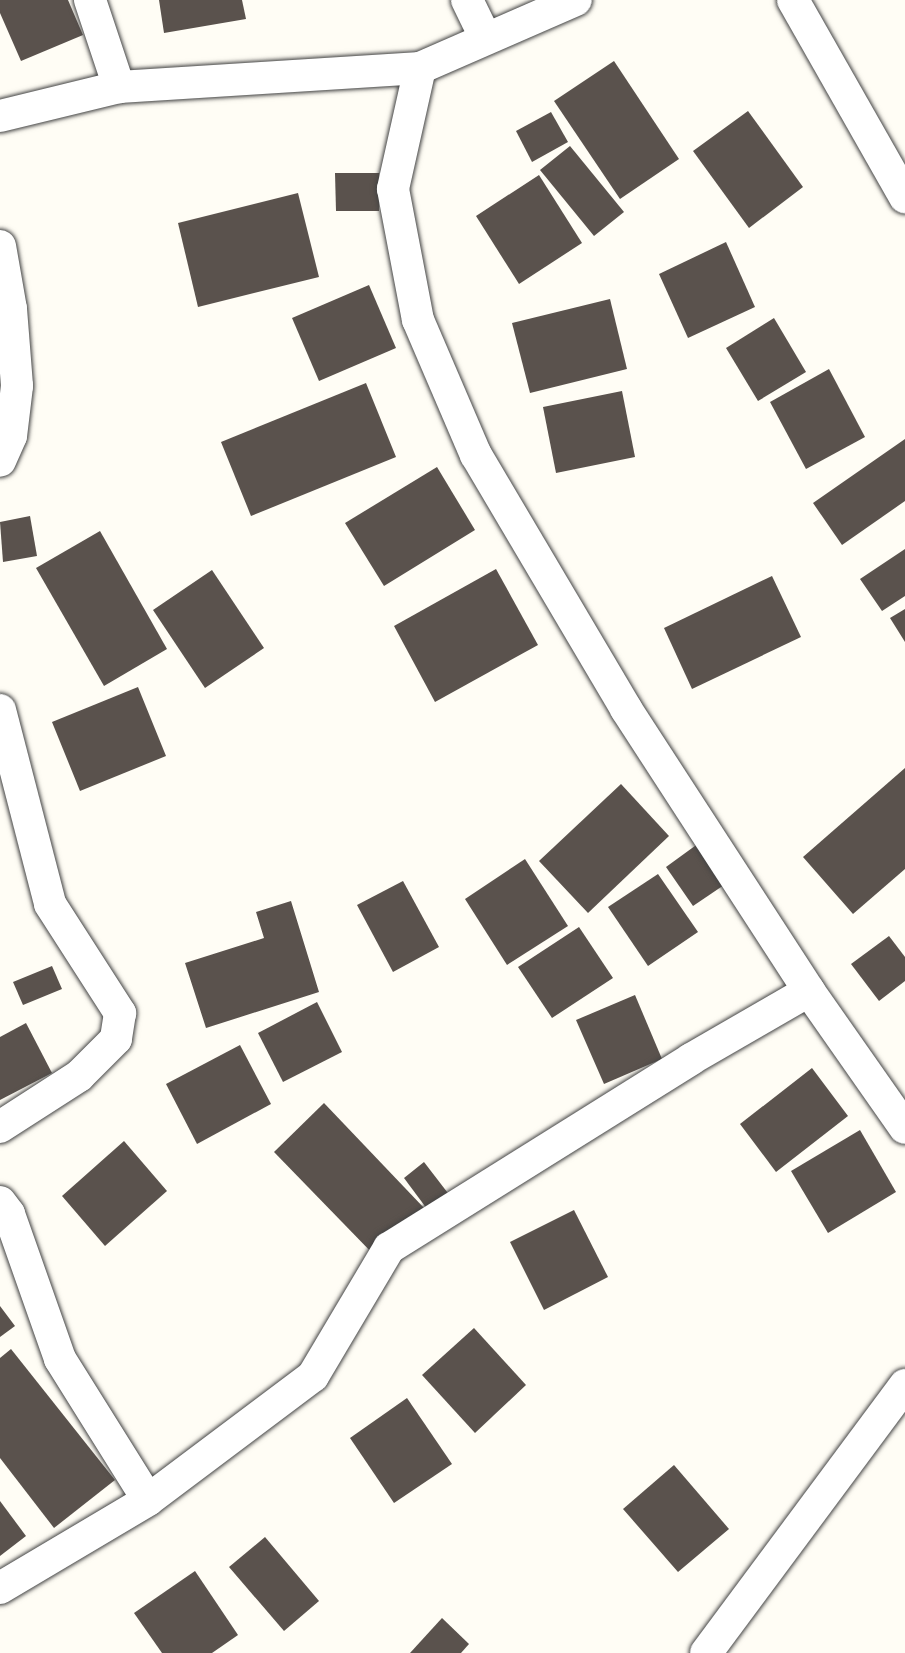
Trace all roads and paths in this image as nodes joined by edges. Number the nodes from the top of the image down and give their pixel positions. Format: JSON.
{"nodes":[{"id":1,"x":90,"y":0,"type":"edge"},
{"id":2,"x":467,"y":0,"type":"edge"},
{"id":3,"x":576,"y":0,"type":"edge"},
{"id":4,"x":793,"y":0,"type":"edge"},
{"id":5,"x":485,"y":37,"type":"junction"},
{"id":6,"x":420,"y":68,"type":"junction"},
{"id":7,"x":119,"y":87,"type":"junction"},
{"id":8,"x":0,"y":116,"type":"edge"},
{"id":9,"x":905,"y":197,"type":"edge"},
{"id":10,"x":0,"y":246,"type":"edge"},
{"id":11,"x":0,"y":461,"type":"edge"},
{"id":12,"x":0,"y":710,"type":"edge"},
{"id":13,"x":809,"y":991,"type":"junction"},
{"id":14,"x":0,"y":1127,"type":"edge"},
{"id":15,"x":905,"y":1128,"type":"edge"},
{"id":16,"x":0,"y":1202,"type":"edge"},
{"id":17,"x":905,"y":1385,"type":"edge"},
{"id":18,"x":148,"y":1500,"type":"junction"},
{"id":19,"x":0,"y":1588,"type":"edge"},
{"id":20,"x":706,"y":1653,"type":"edge"}],
"edges":[{"from":1,"to":7,"type":"street"},
{"from":2,"to":5,"type":"street"},
{"from":3,"to":5,"type":"street"},
{"from":4,"to":9,"type":"street"},
{"from":5,"to":6,"type":"street"},
{"from":6,"to":7,"type":"street"},
{"from":6,"to":13,"type":"street"},
{"from":7,"to":8,"type":"street"},
{"from":10,"to":11,"type":"street"},
{"from":12,"to":14,"type":"street"},
{"from":13,"to":15,"type":"street"},
{"from":13,"to":18,"type":"street"},
{"from":16,"to":18,"type":"street"},
{"from":17,"to":20,"type":"street"},
{"from":18,"to":19,"type":"street"}]}
